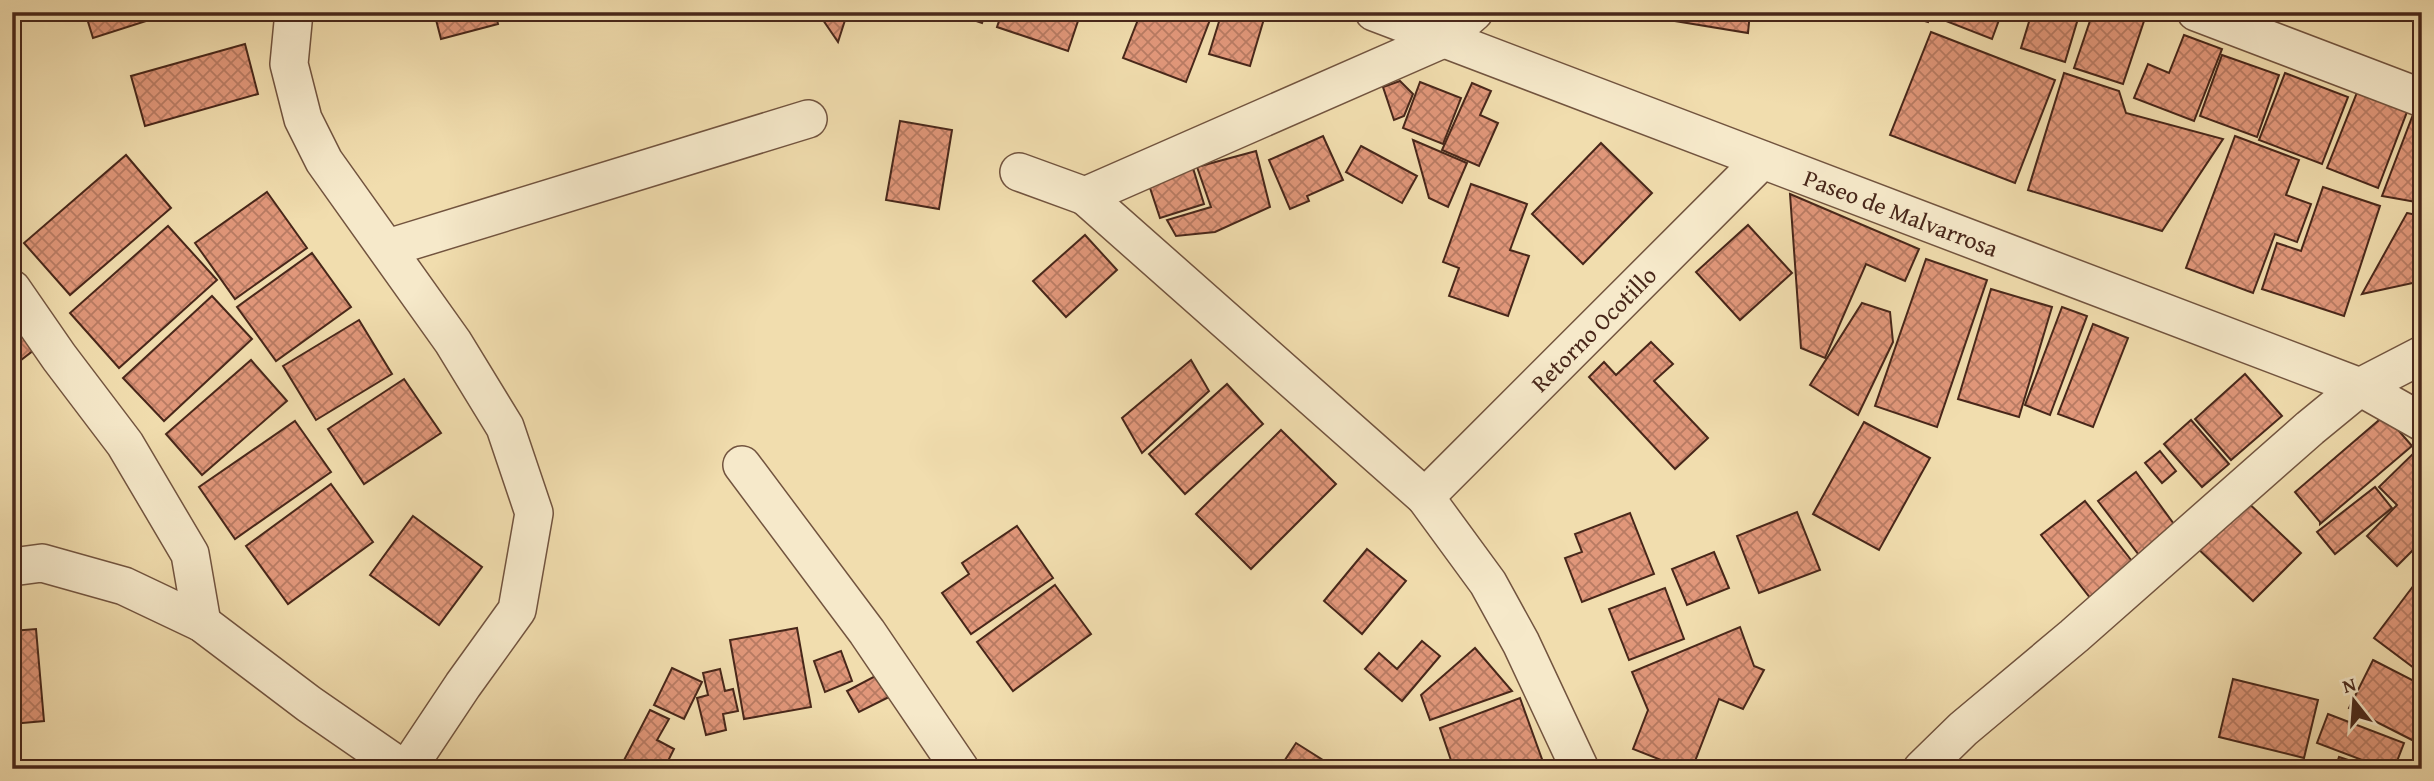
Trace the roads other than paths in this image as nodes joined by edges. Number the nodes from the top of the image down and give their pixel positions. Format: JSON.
{"nodes":[{"id":1,"x":294,"y":12,"type":"edge"},
{"id":2,"x":1374,"y":12,"type":"edge"},
{"id":3,"x":1474,"y":12,"type":"edge"},
{"id":4,"x":2196,"y":12,"type":"edge"},
{"id":5,"x":1443,"y":39,"type":"junction"},
{"id":6,"x":2422,"y":98,"type":"edge"},
{"id":7,"x":808,"y":118,"type":"dead end"},
{"id":8,"x":1762,"y":160,"type":"junction"},
{"id":9,"x":1019,"y":172,"type":"dead end"},
{"id":10,"x":1085,"y":196,"type":"junction"},
{"id":11,"x":388,"y":248,"type":"junction"},
{"id":12,"x":12,"y":289,"type":"edge"},
{"id":13,"x":2422,"y":355,"type":"edge"},
{"id":14,"x":2360,"y":387,"type":"junction"},
{"id":15,"x":2422,"y":422,"type":"edge"},
{"id":16,"x":743,"y":464,"type":"dead end"},
{"id":17,"x":1425,"y":497,"type":"junction"},
{"id":18,"x":12,"y":567,"type":"edge"},
{"id":19,"x":202,"y":623,"type":"junction"},
{"id":20,"x":405,"y":769,"type":"edge"},
{"id":21,"x":960,"y":769,"type":"edge"},
{"id":22,"x":1580,"y":769,"type":"edge"},
{"id":23,"x":1922,"y":769,"type":"edge"}],
"edges":[{"from":1,"to":11,"type":"street"},
{"from":2,"to":5,"type":"street","name":"Paseo de Malvarrosa"},
{"from":3,"to":5,"type":"street"},
{"from":4,"to":6,"type":"street"},
{"from":5,"to":8,"type":"street","name":"Paseo de Malvarrosa"},
{"from":5,"to":10,"type":"street"},
{"from":7,"to":11,"type":"street"},
{"from":8,"to":14,"type":"street","name":"Paseo de Malvarrosa"},
{"from":8,"to":17,"type":"street","name":"Retorno Ocotillo"},
{"from":9,"to":10,"type":"street"},
{"from":10,"to":17,"type":"street"},
{"from":11,"to":20,"type":"street"},
{"from":12,"to":19,"type":"street"},
{"from":13,"to":14,"type":"street"},
{"from":14,"to":15,"type":"street","name":"Paseo de Malvarrosa"},
{"from":14,"to":23,"type":"street"},
{"from":16,"to":21,"type":"street"},
{"from":17,"to":22,"type":"street"},
{"from":18,"to":19,"type":"street"},
{"from":19,"to":20,"type":"street"}]}
